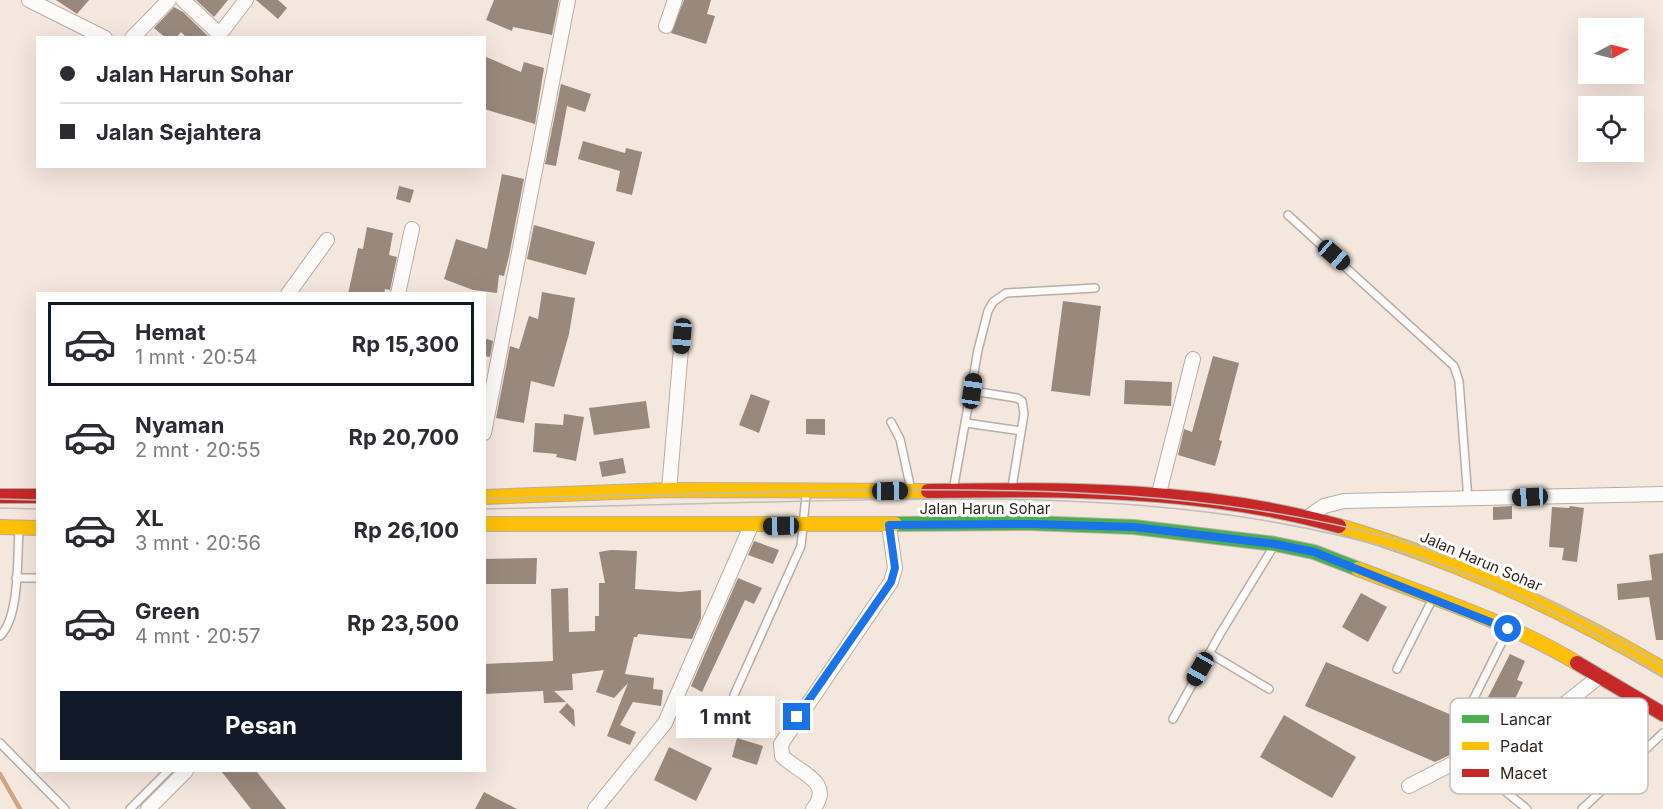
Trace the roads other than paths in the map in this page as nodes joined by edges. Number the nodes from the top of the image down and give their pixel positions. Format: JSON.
{"nodes":[{"id":1,"x":30,"y":0,"type":"edge"},
{"id":2,"x":169,"y":0,"type":"edge"},
{"id":3,"x":183,"y":0,"type":"edge"},
{"id":4,"x":246,"y":0,"type":"edge"},
{"id":5,"x":568,"y":0,"type":"edge"},
{"id":6,"x":675,"y":0,"type":"edge"},
{"id":7,"x":666,"y":26,"type":"dead end"},
{"id":8,"x":101,"y":36,"type":"edge"},
{"id":9,"x":134,"y":36,"type":"edge"},
{"id":10,"x":1288,"y":215,"type":"dead end"},
{"id":11,"x":412,"y":229,"type":"dead end"},
{"id":12,"x":327,"y":240,"type":"dead end"},
{"id":13,"x":1095,"y":288,"type":"dead end"},
{"id":14,"x":289,"y":292,"type":"edge"},
{"id":15,"x":398,"y":292,"type":"edge"},
{"id":16,"x":682,"y":336,"type":"dead end"},
{"id":17,"x":1193,"y":359,"type":"dead end"},
{"id":18,"x":972,"y":391,"type":"junction"},
{"id":19,"x":891,"y":422,"type":"dead end"},
{"id":20,"x":486,"y":423,"type":"edge"},
{"id":21,"x":966,"y":423,"type":"junction"},
{"id":22,"x":1021,"y":431,"type":"junction"},
{"id":23,"x":1011,"y":489,"type":"junction"},
{"id":24,"x":669,"y":490,"type":"junction"},
{"id":25,"x":953,"y":490,"type":"junction"},
{"id":26,"x":911,"y":491,"type":"junction"},
{"id":27,"x":806,"y":492,"type":"junction"},
{"id":28,"x":1159,"y":494,"type":"junction"},
{"id":29,"x":1663,"y":494,"type":"edge"},
{"id":30,"x":0,"y":496,"type":"edge"},
{"id":31,"x":36,"y":496,"type":"edge"},
{"id":32,"x":486,"y":497,"type":"edge"},
{"id":33,"x":1468,"y":500,"type":"junction"},
{"id":34,"x":1308,"y":517,"type":"junction"},
{"id":35,"x":486,"y":524,"type":"edge"},
{"id":36,"x":804,"y":525,"type":"junction"},
{"id":37,"x":889,"y":525,"type":"junction"},
{"id":38,"x":751,"y":526,"type":"junction"},
{"id":39,"x":0,"y":527,"type":"edge"},
{"id":40,"x":20,"y":527,"type":"junction"},
{"id":41,"x":36,"y":528,"type":"edge"},
{"id":42,"x":1275,"y":544,"type":"junction"},
{"id":43,"x":16,"y":578,"type":"junction"},
{"id":44,"x":36,"y":578,"type":"edge"},
{"id":45,"x":1433,"y":598,"type":"junction"},
{"id":46,"x":1508,"y":629,"type":"junction"},
{"id":47,"x":0,"y":636,"type":"edge"},
{"id":48,"x":1209,"y":653,"type":"junction"},
{"id":49,"x":1397,"y":669,"type":"dead end"},
{"id":50,"x":1663,"y":669,"type":"edge"},
{"id":51,"x":1600,"y":676,"type":"junction"},
{"id":52,"x":1269,"y":689,"type":"dead end"},
{"id":53,"x":734,"y":695,"type":"dead end"},
{"id":54,"x":1474,"y":698,"type":"edge"},
{"id":55,"x":1572,"y":698,"type":"edge"},
{"id":56,"x":1636,"y":698,"type":"edge"},
{"id":57,"x":1648,"y":705,"type":"edge"},
{"id":58,"x":1663,"y":714,"type":"edge"},
{"id":59,"x":1173,"y":719,"type":"dead end"},
{"id":60,"x":1663,"y":733,"type":"edge"},
{"id":61,"x":0,"y":743,"type":"edge"},
{"id":62,"x":1648,"y":747,"type":"edge"},
{"id":63,"x":1450,"y":765,"type":"edge"},
{"id":64,"x":167,"y":772,"type":"edge"},
{"id":65,"x":185,"y":772,"type":"edge"},
{"id":66,"x":1409,"y":786,"type":"dead end"},
{"id":67,"x":1509,"y":794,"type":"edge"},
{"id":68,"x":1598,"y":794,"type":"edge"},
{"id":69,"x":603,"y":807,"type":"edge"},
{"id":70,"x":65,"y":809,"type":"edge"},
{"id":71,"x":130,"y":809,"type":"edge"},
{"id":72,"x":148,"y":809,"type":"edge"},
{"id":73,"x":813,"y":809,"type":"edge"},
{"id":74,"x":1527,"y":809,"type":"edge"},
{"id":75,"x":1582,"y":809,"type":"edge"}],
"edges":[{"from":1,"to":8,"type":"street"},
{"from":2,"to":9,"type":"street"},
{"from":3,"to":4,"type":"street"},
{"from":5,"to":20,"type":"street"},
{"from":6,"to":7,"type":"street"},
{"from":10,"to":33,"type":"lane"},
{"from":11,"to":15,"type":"street"},
{"from":12,"to":14,"type":"street"},
{"from":13,"to":18,"type":"lane"},
{"from":16,"to":24,"type":"street"},
{"from":17,"to":28,"type":"street"},
{"from":18,"to":21,"type":"lane"},
{"from":18,"to":22,"type":"lane"},
{"from":19,"to":26,"type":"lane"},
{"from":21,"to":22,"type":"lane"},
{"from":21,"to":25,"type":"lane"},
{"from":22,"to":23,"type":"lane"},
{"from":23,"to":25,"type":"highway","name":"Jalan Harun Sohar"},
{"from":23,"to":28,"type":"highway","name":"Jalan Harun Sohar"},
{"from":24,"to":27,"type":"highway","name":"Jalan Harun Sohar"},
{"from":24,"to":32,"type":"highway","name":"Jalan Harun Sohar"},
{"from":25,"to":26,"type":"highway","name":"Jalan Harun Sohar"},
{"from":26,"to":27,"type":"highway","name":"Jalan Harun Sohar"},
{"from":27,"to":36,"type":"lane"},
{"from":28,"to":34,"type":"highway","name":"Jalan Harun Sohar"},
{"from":29,"to":33,"type":"street"},
{"from":30,"to":31,"type":"highway"},
{"from":33,"to":34,"type":"street"},
{"from":34,"to":50,"type":"highway","name":"Jalan Harun Sohar"},
{"from":35,"to":38,"type":"highway","name":"Jalan Harun Sohar"},
{"from":36,"to":37,"type":"highway","name":"Jalan Harun Sohar"},
{"from":36,"to":38,"type":"highway","name":"Jalan Harun Sohar"},
{"from":36,"to":53,"type":"lane"},
{"from":37,"to":42,"type":"highway","name":"Jalan Harun Sohar"},
{"from":37,"to":73,"type":"street"},
{"from":38,"to":69,"type":"street"},
{"from":39,"to":40,"type":"highway"},
{"from":40,"to":41,"type":"highway"},
{"from":40,"to":43,"type":"lane"},
{"from":42,"to":45,"type":"highway","name":"Jalan Harun Sohar"},
{"from":42,"to":48,"type":"lane"},
{"from":43,"to":44,"type":"lane"},
{"from":43,"to":47,"type":"lane"},
{"from":45,"to":46,"type":"highway","name":"Jalan Harun Sohar"},
{"from":45,"to":49,"type":"lane"},
{"from":46,"to":51,"type":"highway","name":"Jalan Harun Sohar"},
{"from":46,"to":54,"type":"lane"},
{"from":48,"to":52,"type":"lane"},
{"from":48,"to":59,"type":"lane"},
{"from":51,"to":55,"type":"street"},
{"from":51,"to":56,"type":"highway","name":"Jalan Harun Sohar"},
{"from":57,"to":58,"type":"highway","name":"Jalan Harun Sohar"},
{"from":60,"to":62,"type":"lane"},
{"from":61,"to":70,"type":"lane"},
{"from":63,"to":66,"type":"street"},
{"from":64,"to":71,"type":"lane"},
{"from":65,"to":72,"type":"street"},
{"from":67,"to":74,"type":"lane"},
{"from":68,"to":75,"type":"lane"}]}
